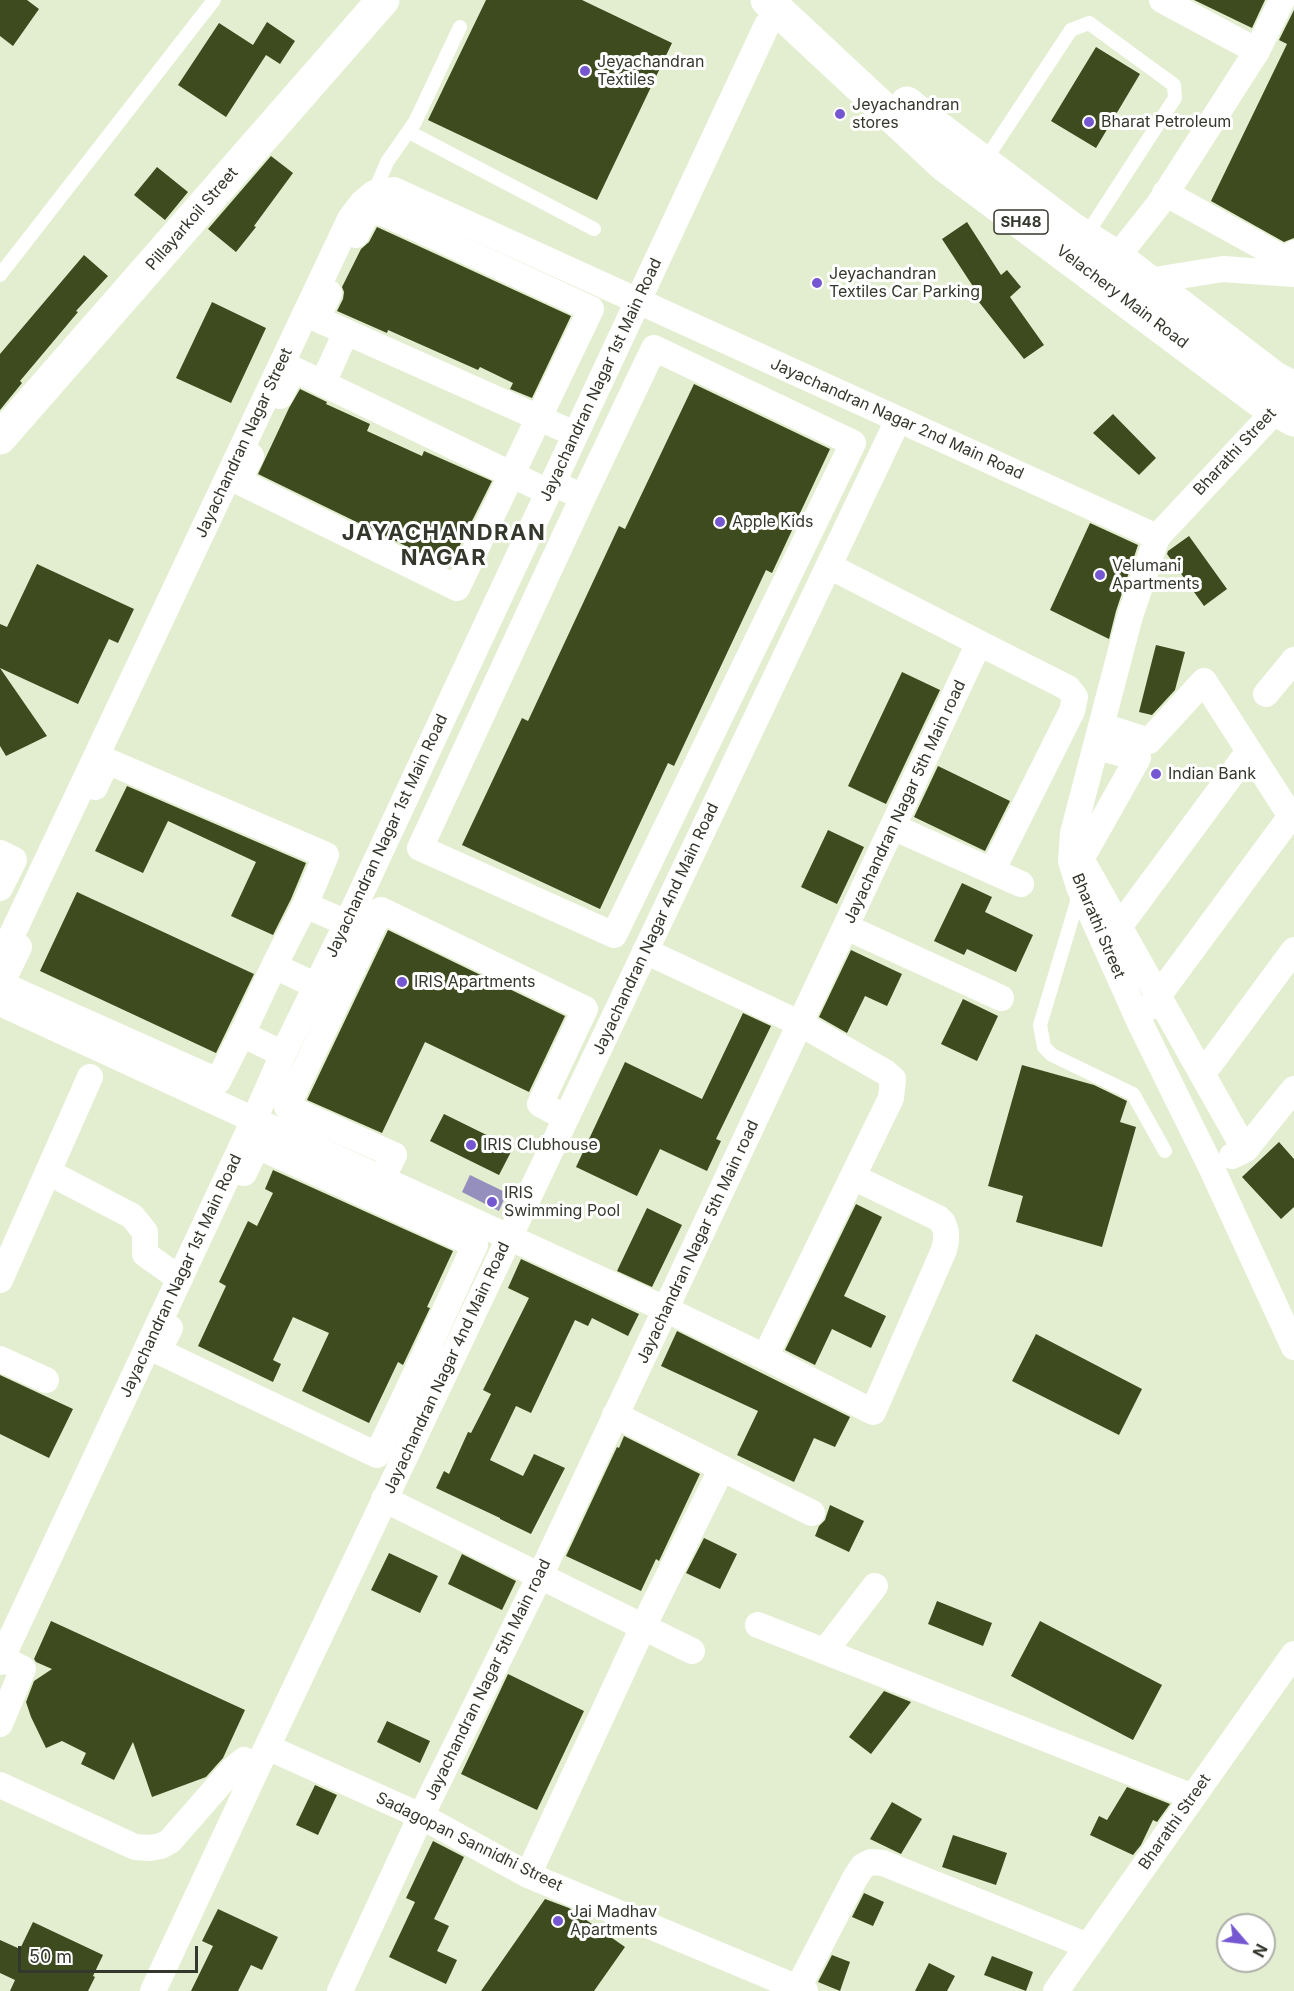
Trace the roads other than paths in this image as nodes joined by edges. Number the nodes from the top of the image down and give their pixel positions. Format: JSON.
{"nodes":[{"id":1,"x":214,"y":0,"type":"edge"},
{"id":2,"x":383,"y":0,"type":"edge"},
{"id":3,"x":1162,"y":0,"type":"edge"},
{"id":4,"x":1282,"y":0,"type":"edge"},
{"id":5,"x":780,"y":4,"type":"edge"},
{"id":6,"x":460,"y":27,"type":"dead end"},
{"id":7,"x":1257,"y":51,"type":"junction"},
{"id":8,"x":922,"y":130,"type":"junction"},
{"id":9,"x":409,"y":132,"type":"junction"},
{"id":10,"x":984,"y":162,"type":"junction"},
{"id":11,"x":374,"y":193,"type":"junction"},
{"id":12,"x":1165,"y":193,"type":"junction"},
{"id":13,"x":594,"y":229,"type":"dead end"},
{"id":14,"x":1084,"y":237,"type":"junction"},
{"id":15,"x":1117,"y":257,"type":"junction"},
{"id":16,"x":1293,"y":263,"type":"edge"},
{"id":17,"x":0,"y":275,"type":"edge"},
{"id":18,"x":1148,"y":281,"type":"junction"},
{"id":19,"x":638,"y":300,"type":"junction"},
{"id":20,"x":346,"y":332,"type":"junction"},
{"id":21,"x":323,"y":383,"type":"junction"},
{"id":22,"x":1288,"y":401,"type":"edge"},
{"id":23,"x":539,"y":418,"type":"junction"},
{"id":24,"x":898,"y":420,"type":"junction"},
{"id":25,"x":576,"y":435,"type":"junction"},
{"id":26,"x":0,"y":438,"type":"edge"},
{"id":27,"x":513,"y":475,"type":"junction"},
{"id":28,"x":551,"y":487,"type":"junction"},
{"id":29,"x":583,"y":497,"type":"junction"},
{"id":30,"x":1157,"y":537,"type":"junction"},
{"id":31,"x":829,"y":566,"type":"junction"},
{"id":32,"x":979,"y":643,"type":"junction"},
{"id":33,"x":1294,"y":660,"type":"edge"},
{"id":34,"x":455,"y":692,"type":"junction"},
{"id":35,"x":1266,"y":694,"type":"dead end"},
{"id":36,"x":486,"y":705,"type":"junction"},
{"id":37,"x":1100,"y":737,"type":"junction"},
{"id":38,"x":1144,"y":749,"type":"junction"},
{"id":39,"x":1249,"y":751,"type":"junction"},
{"id":40,"x":1292,"y":818,"type":"edge"},
{"id":41,"x":893,"y":827,"type":"junction"},
{"id":42,"x":0,"y":853,"type":"edge"},
{"id":43,"x":992,"y":871,"type":"junction"},
{"id":44,"x":1021,"y":884,"type":"dead end"},
{"id":45,"x":0,"y":888,"type":"edge"},
{"id":46,"x":1081,"y":890,"type":"junction"},
{"id":47,"x":305,"y":905,"type":"junction"},
{"id":48,"x":347,"y":923,"type":"junction"},
{"id":49,"x":846,"y":927,"type":"junction"},
{"id":50,"x":1119,"y":927,"type":"junction"},
{"id":51,"x":1294,"y":950,"type":"edge"},
{"id":52,"x":645,"y":951,"type":"junction"},
{"id":53,"x":0,"y":960,"type":"edge"},
{"id":54,"x":274,"y":966,"type":"junction"},
{"id":55,"x":317,"y":986,"type":"junction"},
{"id":56,"x":1158,"y":996,"type":"junction"},
{"id":57,"x":1001,"y":998,"type":"dead end"},
{"id":58,"x":0,"y":1002,"type":"edge"},
{"id":59,"x":1140,"y":1023,"type":"junction"},
{"id":60,"x":801,"y":1024,"type":"junction"},
{"id":61,"x":242,"y":1034,"type":"junction"},
{"id":62,"x":283,"y":1054,"type":"junction"},
{"id":63,"x":1210,"y":1064,"type":"dead end"},
{"id":64,"x":90,"y":1077,"type":"dead end"},
{"id":65,"x":1294,"y":1089,"type":"edge"},
{"id":66,"x":566,"y":1118,"type":"junction"},
{"id":67,"x":254,"y":1120,"type":"junction"},
{"id":68,"x":1245,"y":1150,"type":"junction"},
{"id":69,"x":1165,"y":1151,"type":"dead end"},
{"id":70,"x":1211,"y":1167,"type":"junction"},
{"id":71,"x":48,"y":1172,"type":"junction"},
{"id":72,"x":853,"y":1177,"type":"junction"},
{"id":73,"x":382,"y":1179,"type":"junction"},
{"id":74,"x":509,"y":1237,"type":"junction"},
{"id":75,"x":180,"y":1279,"type":"junction"},
{"id":76,"x":0,"y":1280,"type":"edge"},
{"id":77,"x":665,"y":1309,"type":"junction"},
{"id":78,"x":1294,"y":1347,"type":"edge"},
{"id":79,"x":425,"y":1354,"type":"junction"},
{"id":80,"x":765,"y":1357,"type":"junction"},
{"id":81,"x":0,"y":1359,"type":"edge"},
{"id":82,"x":448,"y":1365,"type":"junction"},
{"id":83,"x":46,"y":1380,"type":"dead end"},
{"id":84,"x":615,"y":1415,"type":"junction"},
{"id":85,"x":722,"y":1468,"type":"junction"},
{"id":86,"x":384,"y":1499,"type":"junction"},
{"id":87,"x":812,"y":1513,"type":"dead end"},
{"id":88,"x":540,"y":1576,"type":"junction"},
{"id":89,"x":875,"y":1586,"type":"dead end"},
{"id":90,"x":758,"y":1625,"type":"dead end"},
{"id":91,"x":644,"y":1627,"type":"junction"},
{"id":92,"x":692,"y":1651,"type":"dead end"},
{"id":93,"x":825,"y":1651,"type":"junction"},
{"id":94,"x":1294,"y":1654,"type":"edge"},
{"id":95,"x":1,"y":1660,"type":"edge"},
{"id":96,"x":0,"y":1724,"type":"edge"},
{"id":97,"x":262,"y":1756,"type":"junction"},
{"id":98,"x":0,"y":1785,"type":"edge"},
{"id":99,"x":1193,"y":1797,"type":"junction"},
{"id":100,"x":421,"y":1816,"type":"junction"},
{"id":101,"x":528,"y":1875,"type":"junction"},
{"id":102,"x":1088,"y":1946,"type":"junction"},
{"id":103,"x":802,"y":1989,"type":"edge"},
{"id":104,"x":153,"y":1991,"type":"edge"},
{"id":105,"x":339,"y":1991,"type":"edge"},
{"id":106,"x":1056,"y":1991,"type":"edge"}],
"edges":[{"from":1,"to":17,"type":"lane"},
{"from":2,"to":26,"type":"main road","name":"Pillayarkoil Street"},
{"from":3,"to":7,"type":"street"},
{"from":4,"to":7,"type":"street"},
{"from":5,"to":8,"type":"main road","name":"Velachery Main Road","number":"SH48"},
{"from":5,"to":19,"type":"street","name":"Jayachandran Nagar 1st Main Road"},
{"from":6,"to":9,"type":"lane"},
{"from":7,"to":12,"type":"street"},
{"from":8,"to":10,"type":"main road","name":"Velachery Main Road","number":"SH48"},
{"from":8,"to":22,"type":"main road","name":"Velachery Main Road","number":"SH48"},
{"from":9,"to":11,"type":"lane"},
{"from":9,"to":13,"type":"lane"},
{"from":10,"to":14,"type":"main road","name":"Velachery Main Road","number":"SH48"},
{"from":10,"to":14,"type":"lane"},
{"from":11,"to":19,"type":"street"},
{"from":11,"to":53,"type":"street","name":"Jayachandran Nagar Street"},
{"from":12,"to":15,"type":"street"},
{"from":12,"to":16,"type":"street"},
{"from":14,"to":15,"type":"main road","name":"Velachery Main Road","number":"SH48"},
{"from":15,"to":18,"type":"main road","name":"Velachery Main Road","number":"SH48"},
{"from":16,"to":18,"type":"street"},
{"from":18,"to":22,"type":"main road","name":"Velachery Main Road","number":"SH48"},
{"from":19,"to":24,"type":"street","name":"Jayachandran Nagar 2nd Main Road"},
{"from":19,"to":25,"type":"street","name":"Jayachandran Nagar 1st Main Road"},
{"from":20,"to":21,"type":"street"},
{"from":20,"to":23,"type":"street"},
{"from":20,"to":23,"type":"street"},
{"from":21,"to":27,"type":"street"},
{"from":21,"to":27,"type":"street"},
{"from":22,"to":30,"type":"street","name":"Bharathi Street"},
{"from":23,"to":25,"type":"street"},
{"from":23,"to":27,"type":"street"},
{"from":24,"to":30,"type":"street","name":"Jayachandran Nagar 2nd Main Road"},
{"from":24,"to":31,"type":"street","name":"Jayachandran Nagar 4nd Main Road"},
{"from":25,"to":28,"type":"street","name":"Jayachandran Nagar 1st Main Road"},
{"from":27,"to":28,"type":"street"},
{"from":28,"to":29,"type":"street"},
{"from":28,"to":34,"type":"street","name":"Jayachandran Nagar 1st Main Road"},
{"from":29,"to":36,"type":"street"},
{"from":29,"to":36,"type":"street"},
{"from":30,"to":37,"type":"street","name":"Bharathi Street"},
{"from":31,"to":32,"type":"street"},
{"from":31,"to":52,"type":"street","name":"Jayachandran Nagar 4nd Main Road"},
{"from":32,"to":41,"type":"street","name":"Jayachandran Nagar 5th Main road"},
{"from":32,"to":43,"type":"street"},
{"from":33,"to":35,"type":"street"},
{"from":34,"to":36,"type":"street"},
{"from":34,"to":48,"type":"street","name":"Jayachandran Nagar 1st Main Road"},
{"from":37,"to":38,"type":"street"},
{"from":37,"to":46,"type":"street","name":"Bharathi Street"},
{"from":38,"to":39,"type":"street"},
{"from":38,"to":50,"type":"street"},
{"from":39,"to":40,"type":"street"},
{"from":39,"to":50,"type":"street"},
{"from":40,"to":56,"type":"street"},
{"from":41,"to":43,"type":"street"},
{"from":41,"to":49,"type":"street","name":"Jayachandran Nagar 5th Main road"},
{"from":42,"to":45,"type":"street"},
{"from":43,"to":44,"type":"street"},
{"from":46,"to":59,"type":"street","name":"Bharathi Street"},
{"from":46,"to":69,"type":"lane"},
{"from":47,"to":48,"type":"street"},
{"from":47,"to":54,"type":"street"},
{"from":47,"to":61,"type":"street"},
{"from":48,"to":55,"type":"street","name":"Jayachandran Nagar 1st Main Road"},
{"from":49,"to":57,"type":"street"},
{"from":49,"to":60,"type":"street","name":"Jayachandran Nagar 5th Main road"},
{"from":50,"to":56,"type":"street"},
{"from":51,"to":63,"type":"street"},
{"from":52,"to":60,"type":"street"},
{"from":52,"to":66,"type":"street","name":"Jayachandran Nagar 4nd Main Road"},
{"from":54,"to":55,"type":"street"},
{"from":54,"to":61,"type":"street"},
{"from":55,"to":62,"type":"street","name":"Jayachandran Nagar 1st Main Road"},
{"from":56,"to":59,"type":"street"},
{"from":56,"to":68,"type":"street"},
{"from":58,"to":67,"type":"street"},
{"from":59,"to":70,"type":"street","name":"Bharathi Street"},
{"from":60,"to":72,"type":"street"},
{"from":60,"to":77,"type":"street","name":"Jayachandran Nagar 5th Main road"},
{"from":61,"to":62,"type":"street"},
{"from":62,"to":67,"type":"street","name":"Jayachandran Nagar 1st Main Road"},
{"from":64,"to":71,"type":"street"},
{"from":65,"to":68,"type":"street"},
{"from":66,"to":73,"type":"street"},
{"from":66,"to":74,"type":"street","name":"Jayachandran Nagar 4nd Main Road"},
{"from":67,"to":73,"type":"street"},
{"from":67,"to":75,"type":"street","name":"Jayachandran Nagar 1st Main Road"},
{"from":68,"to":70,"type":"street"},
{"from":70,"to":78,"type":"street","name":"Bharathi Street"},
{"from":71,"to":75,"type":"street"},
{"from":71,"to":76,"type":"street"},
{"from":72,"to":80,"type":"street"},
{"from":72,"to":80,"type":"street"},
{"from":73,"to":74,"type":"street"},
{"from":74,"to":77,"type":"street"},
{"from":74,"to":82,"type":"street","name":"Jayachandran Nagar 4nd Main Road"},
{"from":75,"to":95,"type":"street","name":"Jayachandran Nagar 1st Main Road"},
{"from":77,"to":80,"type":"street"},
{"from":77,"to":84,"type":"street","name":"Jayachandran Nagar 5th Main road"},
{"from":79,"to":79,"type":"street"},
{"from":79,"to":82,"type":"street"},
{"from":81,"to":83,"type":"street"},
{"from":82,"to":86,"type":"street","name":"Jayachandran Nagar 4nd Main Road"},
{"from":84,"to":85,"type":"street"},
{"from":84,"to":88,"type":"street","name":"Jayachandran Nagar 5th Main road"},
{"from":85,"to":87,"type":"street"},
{"from":85,"to":91,"type":"street"},
{"from":86,"to":88,"type":"street"},
{"from":86,"to":97,"type":"street","name":"Jayachandran Nagar 4nd Main Road"},
{"from":88,"to":91,"type":"street"},
{"from":88,"to":100,"type":"street","name":"Jayachandran Nagar 5th Main road"},
{"from":89,"to":93,"type":"street"},
{"from":90,"to":93,"type":"street"},
{"from":91,"to":92,"type":"street"},
{"from":91,"to":101,"type":"street"},
{"from":93,"to":99,"type":"street"},
{"from":94,"to":99,"type":"street","name":"Bharathi Street"},
{"from":95,"to":96,"type":"street"},
{"from":97,"to":98,"type":"street"},
{"from":97,"to":100,"type":"street","name":"Sadagopan Sannidhi Street"},
{"from":97,"to":104,"type":"street","name":"Jayachandran Nagar 4nd Main Road"},
{"from":99,"to":102,"type":"street","name":"Bharathi Street"},
{"from":100,"to":101,"type":"street","name":"Sadagopan Sannidhi Street"},
{"from":100,"to":105,"type":"street","name":"Jayachandran Nagar 5th Main road"},
{"from":101,"to":103,"type":"street","name":"Sadagopan Sannidhi Street"},
{"from":102,"to":103,"type":"street"},
{"from":102,"to":106,"type":"street","name":"Bharathi Street"}]}
